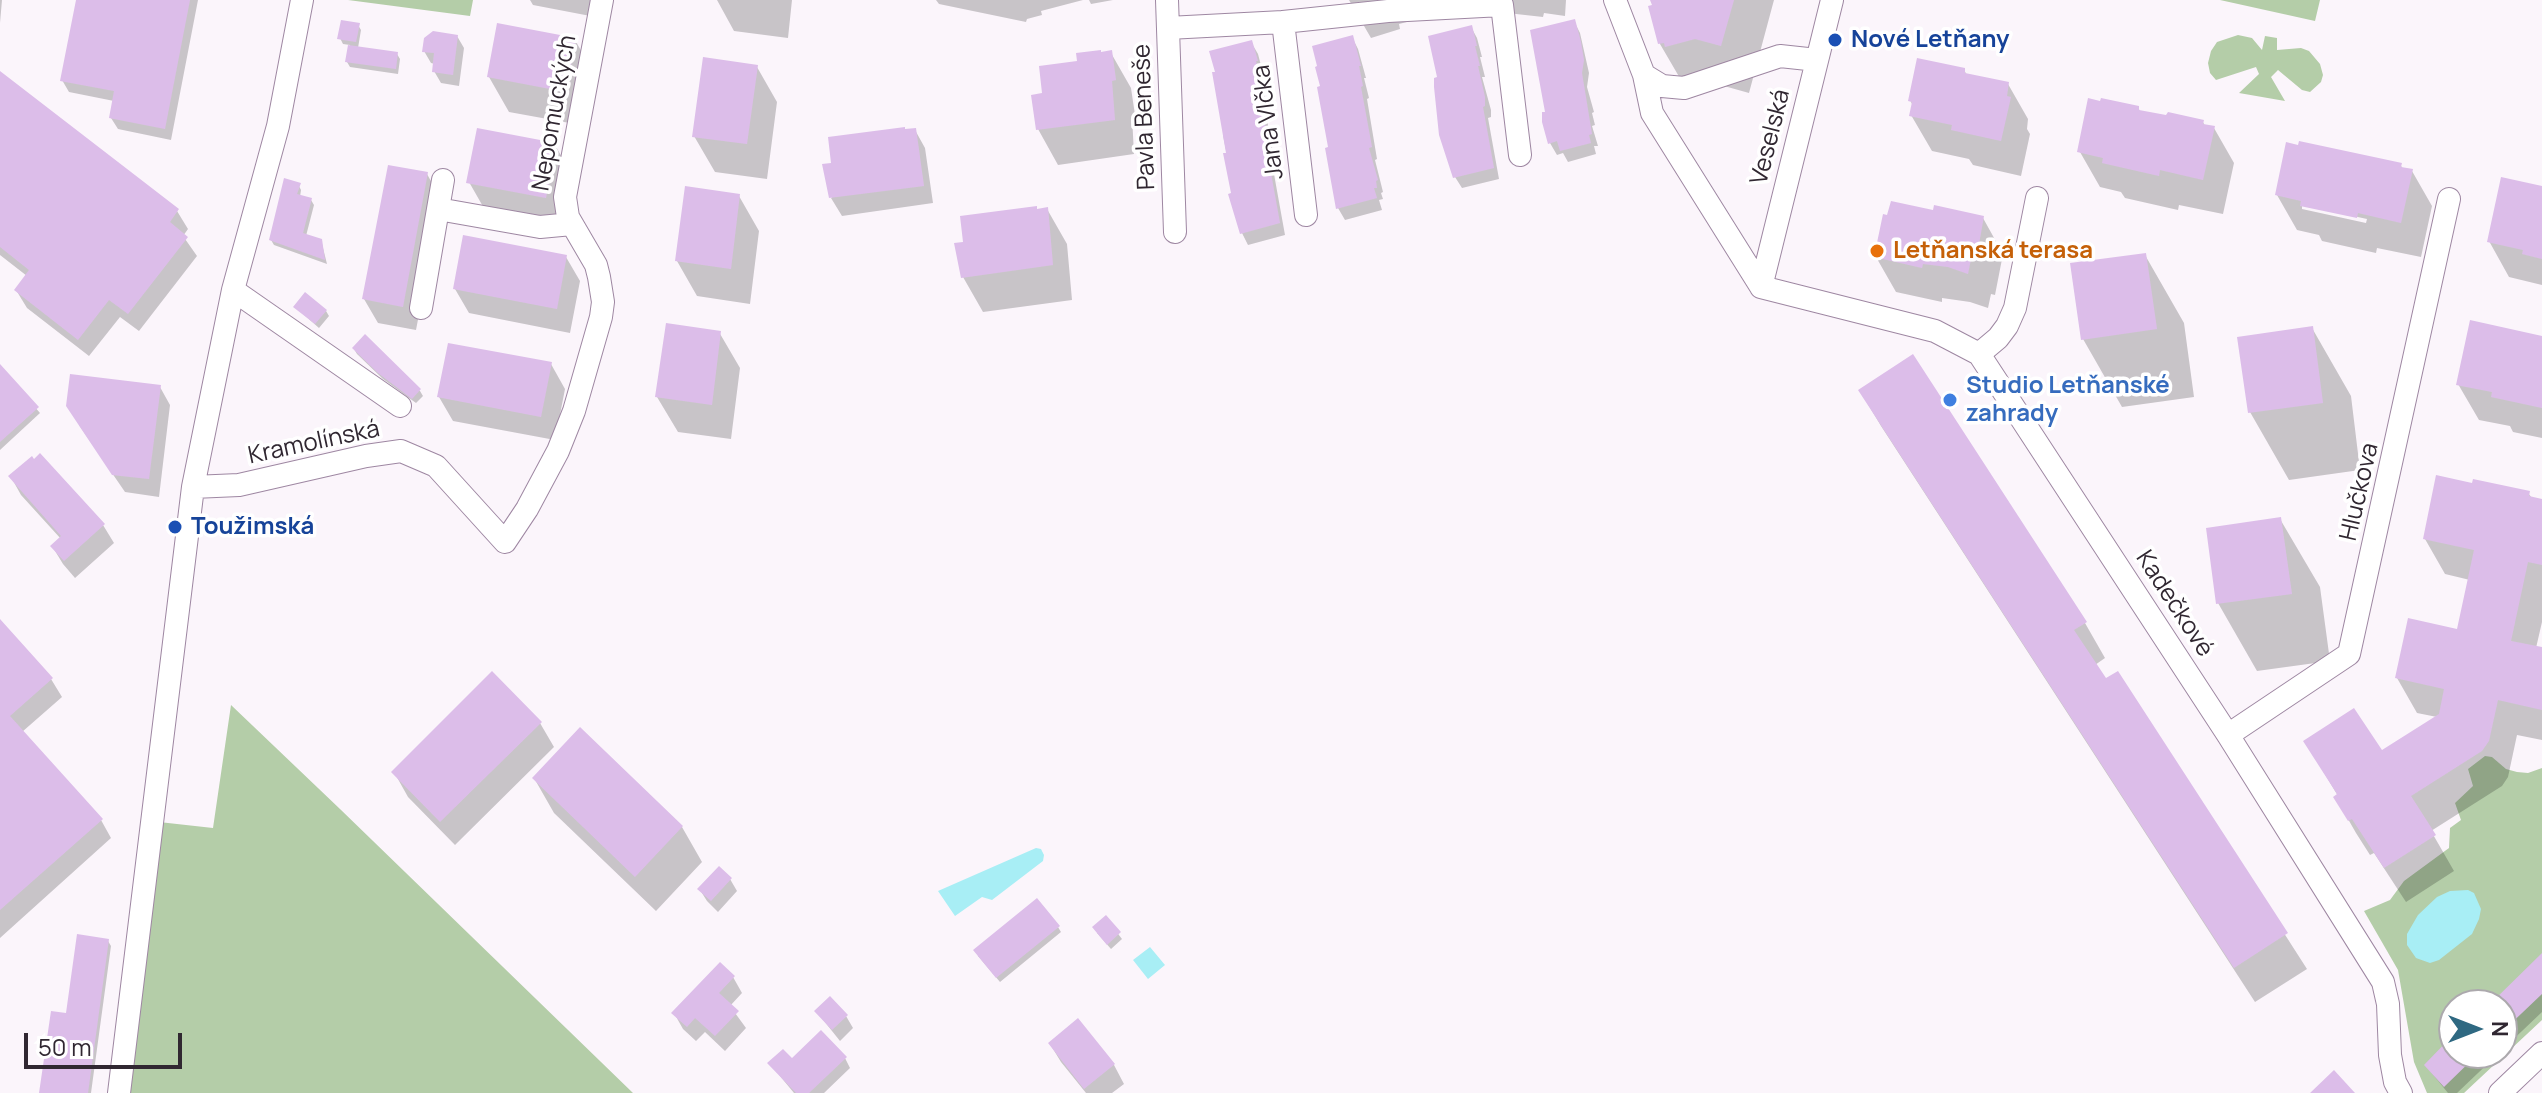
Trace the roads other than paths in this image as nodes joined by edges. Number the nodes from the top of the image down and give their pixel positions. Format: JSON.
{"nodes":[{"id":1,"x":302,"y":0,"type":"edge"},
{"id":2,"x":602,"y":0,"type":"edge"},
{"id":3,"x":1167,"y":0,"type":"edge"},
{"id":4,"x":1615,"y":0,"type":"edge"},
{"id":5,"x":1832,"y":0,"type":"edge"},
{"id":6,"x":1283,"y":22,"type":"junction"},
{"id":7,"x":1168,"y":28,"type":"junction"},
{"id":8,"x":1817,"y":60,"type":"junction"},
{"id":9,"x":1644,"y":75,"type":"junction"},
{"id":10,"x":1520,"y":155,"type":"dead end"},
{"id":11,"x":443,"y":180,"type":"dead end"},
{"id":12,"x":2037,"y":198,"type":"dead end"},
{"id":13,"x":2449,"y":199,"type":"dead end"},
{"id":14,"x":438,"y":209,"type":"junction"},
{"id":15,"x":1306,"y":215,"type":"dead end"},
{"id":16,"x":572,"y":224,"type":"junction"},
{"id":17,"x":1175,"y":232,"type":"dead end"},
{"id":18,"x":1761,"y":287,"type":"junction"},
{"id":19,"x":233,"y":290,"type":"junction"},
{"id":20,"x":421,"y":308,"type":"dead end"},
{"id":21,"x":1979,"y":354,"type":"junction"},
{"id":22,"x":400,"y":406,"type":"dead end"},
{"id":23,"x":193,"y":487,"type":"junction"},
{"id":24,"x":505,"y":542,"type":"joint"},
{"id":25,"x":2228,"y":735,"type":"junction"},
{"id":26,"x":2542,"y":1053,"type":"edge"},
{"id":27,"x":119,"y":1093,"type":"edge"},
{"id":28,"x":2401,"y":1093,"type":"edge"},
{"id":29,"x":2500,"y":1093,"type":"edge"}],
"edges":[{"from":1,"to":19,"type":"street"},
{"from":2,"to":16,"type":"street","name":"Nepomuckých"},
{"from":3,"to":7,"type":"street","name":"Pavla Beneše"},
{"from":4,"to":9,"type":"street"},
{"from":5,"to":8,"type":"street","name":"Veselská"},
{"from":6,"to":7,"type":"street"},
{"from":6,"to":10,"type":"street"},
{"from":6,"to":15,"type":"street","name":"Jana Vlčka"},
{"from":7,"to":17,"type":"street","name":"Pavla Beneše"},
{"from":8,"to":9,"type":"street"},
{"from":8,"to":18,"type":"street","name":"Veselská"},
{"from":9,"to":18,"type":"street"},
{"from":11,"to":14,"type":"street"},
{"from":12,"to":21,"type":"street"},
{"from":13,"to":25,"type":"street","name":"Hlučkova"},
{"from":14,"to":16,"type":"street"},
{"from":14,"to":20,"type":"street"},
{"from":16,"to":24,"type":"street","name":"Nepomuckých"},
{"from":18,"to":21,"type":"street","name":"Kadečkové"},
{"from":19,"to":22,"type":"street","name":"Kramolínská"},
{"from":19,"to":23,"type":"street"},
{"from":21,"to":25,"type":"street","name":"Kadečkové"},
{"from":23,"to":24,"type":"street","name":"Kramolínská"},
{"from":23,"to":27,"type":"street"},
{"from":25,"to":28,"type":"street","name":"Kadečkové"},
{"from":26,"to":29,"type":"street"}]}
